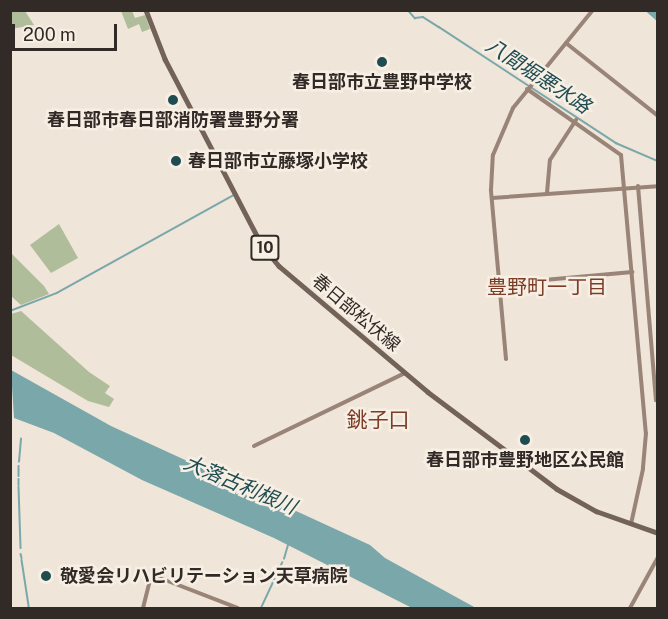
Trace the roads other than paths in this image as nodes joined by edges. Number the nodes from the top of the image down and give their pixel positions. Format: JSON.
{"nodes":[{"id":1,"x":146,"y":10,"type":"edge"},
{"id":2,"x":593,"y":10,"type":"edge"},
{"id":3,"x":566,"y":43,"type":"junction"},
{"id":4,"x":529,"y":87,"type":"junction"},
{"id":5,"x":657,"y":116,"type":"edge"},
{"id":6,"x":576,"y":120,"type":"junction"},
{"id":7,"x":624,"y":186,"type":"junction"},
{"id":8,"x":638,"y":186,"type":"junction"},
{"id":9,"x":657,"y":186,"type":"edge"},
{"id":10,"x":547,"y":193,"type":"junction"},
{"id":11,"x":492,"y":198,"type":"junction"},
{"id":12,"x":632,"y":272,"type":"junction"},
{"id":13,"x":500,"y":284,"type":"junction"},
{"id":14,"x":506,"y":359,"type":"dead end"},
{"id":15,"x":405,"y":373,"type":"junction"},
{"id":16,"x":657,"y":400,"type":"edge"},
{"id":17,"x":644,"y":401,"type":"junction"},
{"id":18,"x":254,"y":446,"type":"dead end"},
{"id":19,"x":631,"y":524,"type":"junction"},
{"id":20,"x":657,"y":533,"type":"edge"},
{"id":21,"x":657,"y":557,"type":"edge"},
{"id":22,"x":143,"y":609,"type":"edge"},
{"id":23,"x":238,"y":609,"type":"edge"},
{"id":24,"x":630,"y":609,"type":"edge"}],
"edges":[{"from":1,"to":15,"type":"main road","name":"春日部松伏線","number":"10"},
{"from":2,"to":3,"type":"street"},
{"from":3,"to":4,"type":"street"},
{"from":3,"to":5,"type":"street"},
{"from":4,"to":6,"type":"street"},
{"from":4,"to":11,"type":"street"},
{"from":6,"to":7,"type":"street"},
{"from":6,"to":10,"type":"street"},
{"from":7,"to":8,"type":"street"},
{"from":7,"to":10,"type":"street"},
{"from":7,"to":12,"type":"street"},
{"from":8,"to":9,"type":"street"},
{"from":8,"to":16,"type":"street"},
{"from":10,"to":11,"type":"street"},
{"from":11,"to":13,"type":"street"},
{"from":12,"to":13,"type":"street"},
{"from":12,"to":17,"type":"street"},
{"from":13,"to":14,"type":"street"},
{"from":15,"to":18,"type":"street"},
{"from":15,"to":19,"type":"main road","name":"春日部松伏線","number":"10"},
{"from":16,"to":17,"type":"street"},
{"from":17,"to":19,"type":"street"},
{"from":19,"to":20,"type":"main road","name":"春日部松伏線","number":"10"},
{"from":21,"to":24,"type":"street"},
{"from":22,"to":23,"type":"street"}]}
